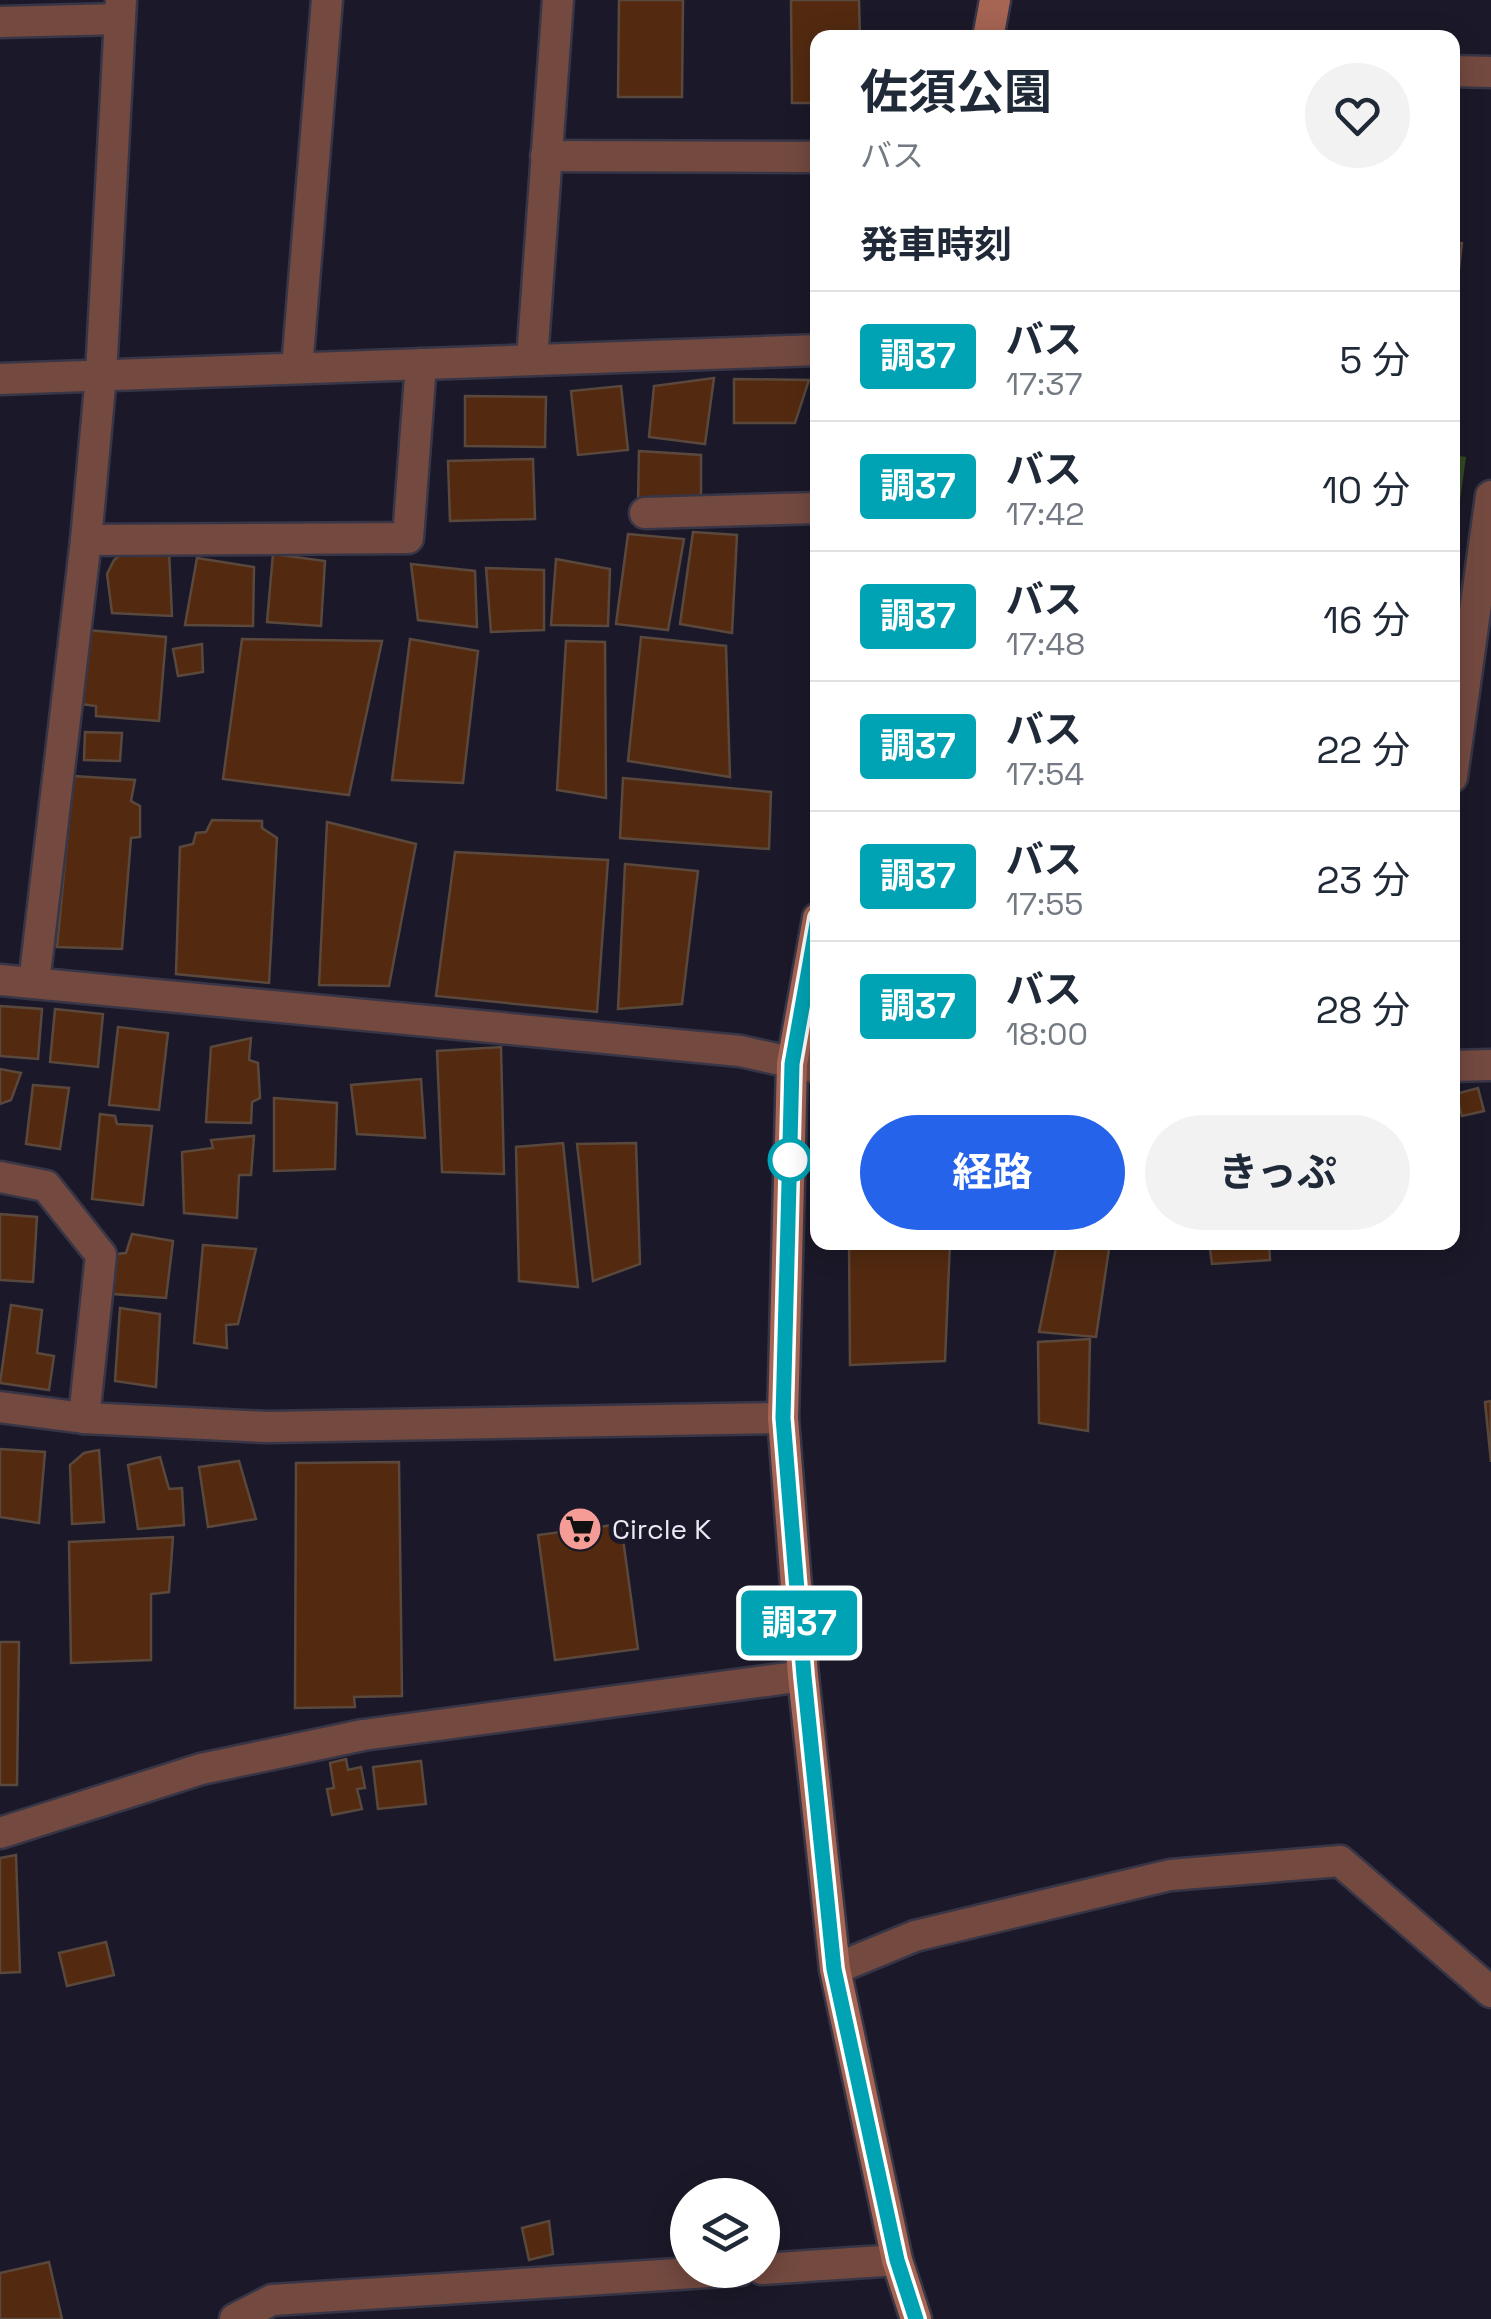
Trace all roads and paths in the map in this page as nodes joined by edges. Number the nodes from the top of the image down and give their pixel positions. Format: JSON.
{"nodes":[{"id":1,"x":327,"y":0,"type":"edge"},
{"id":2,"x":558,"y":0,"type":"edge"},
{"id":3,"x":995,"y":0,"type":"edge"},
{"id":4,"x":121,"y":10,"type":"edge"},
{"id":5,"x":0,"y":22,"type":"edge"},
{"id":6,"x":989,"y":30,"type":"edge"},
{"id":7,"x":1460,"y":72,"type":"edge"},
{"id":8,"x":1491,"y":72,"type":"edge"},
{"id":9,"x":546,"y":156,"type":"junction"},
{"id":10,"x":810,"y":157,"type":"edge"},
{"id":11,"x":810,"y":350,"type":"edge"},
{"id":12,"x":532,"y":360,"type":"junction"},
{"id":13,"x":421,"y":364,"type":"junction"},
{"id":14,"x":297,"y":368,"type":"junction"},
{"id":15,"x":101,"y":375,"type":"junction"},
{"id":16,"x":0,"y":379,"type":"edge"},
{"id":17,"x":1491,"y":496,"type":"edge"},
{"id":18,"x":810,"y":508,"type":"edge"},
{"id":19,"x":645,"y":513,"type":"dead end"},
{"id":20,"x":86,"y":540,"type":"junction"},
{"id":21,"x":1460,"y":719,"type":"edge"},
{"id":22,"x":0,"y":980,"type":"edge"},
{"id":23,"x":34,"y":983,"type":"junction"},
{"id":24,"x":810,"y":1009,"type":"edge"},
{"id":25,"x":1491,"y":1065,"type":"edge"},
{"id":26,"x":805,"y":1066,"type":"edge"},
{"id":27,"x":1460,"y":1066,"type":"edge"},
{"id":28,"x":0,"y":1176,"type":"edge"},
{"id":29,"x":0,"y":1407,"type":"edge"},
{"id":30,"x":84,"y":1418,"type":"junction"},
{"id":31,"x":783,"y":1418,"type":"junction"},
{"id":32,"x":804,"y":1676,"type":"junction"},
{"id":33,"x":0,"y":1833,"type":"edge"},
{"id":34,"x":834,"y":1969,"type":"junction"},
{"id":35,"x":1491,"y":1992,"type":"edge"},
{"id":36,"x":897,"y":2260,"type":"junction"},
{"id":37,"x":780,"y":2267,"type":"edge"},
{"id":38,"x":670,"y":2274,"type":"edge"},
{"id":39,"x":235,"y":2319,"type":"edge"},
{"id":40,"x":916,"y":2319,"type":"edge"}],
"edges":[{"from":1,"to":14,"type":"street"},
{"from":2,"to":9,"type":"street"},
{"from":3,"to":6,"type":"street"},
{"from":4,"to":5,"type":"street"},
{"from":4,"to":15,"type":"street"},
{"from":7,"to":8,"type":"street"},
{"from":9,"to":10,"type":"street"},
{"from":9,"to":12,"type":"street"},
{"from":11,"to":12,"type":"street"},
{"from":12,"to":13,"type":"street"},
{"from":13,"to":14,"type":"street"},
{"from":13,"to":20,"type":"street"},
{"from":14,"to":15,"type":"street"},
{"from":15,"to":16,"type":"street"},
{"from":15,"to":20,"type":"street"},
{"from":17,"to":21,"type":"street"},
{"from":18,"to":19,"type":"street"},
{"from":20,"to":23,"type":"street"},
{"from":22,"to":23,"type":"street"},
{"from":23,"to":26,"type":"street"},
{"from":24,"to":26,"type":"street"},
{"from":25,"to":27,"type":"street"},
{"from":26,"to":31,"type":"street"},
{"from":28,"to":30,"type":"street"},
{"from":29,"to":30,"type":"street"},
{"from":30,"to":31,"type":"street"},
{"from":31,"to":32,"type":"street"},
{"from":32,"to":33,"type":"street"},
{"from":32,"to":34,"type":"street"},
{"from":34,"to":35,"type":"street"},
{"from":34,"to":36,"type":"street"},
{"from":36,"to":37,"type":"street"},
{"from":36,"to":40,"type":"street"},
{"from":38,"to":39,"type":"street"}]}
